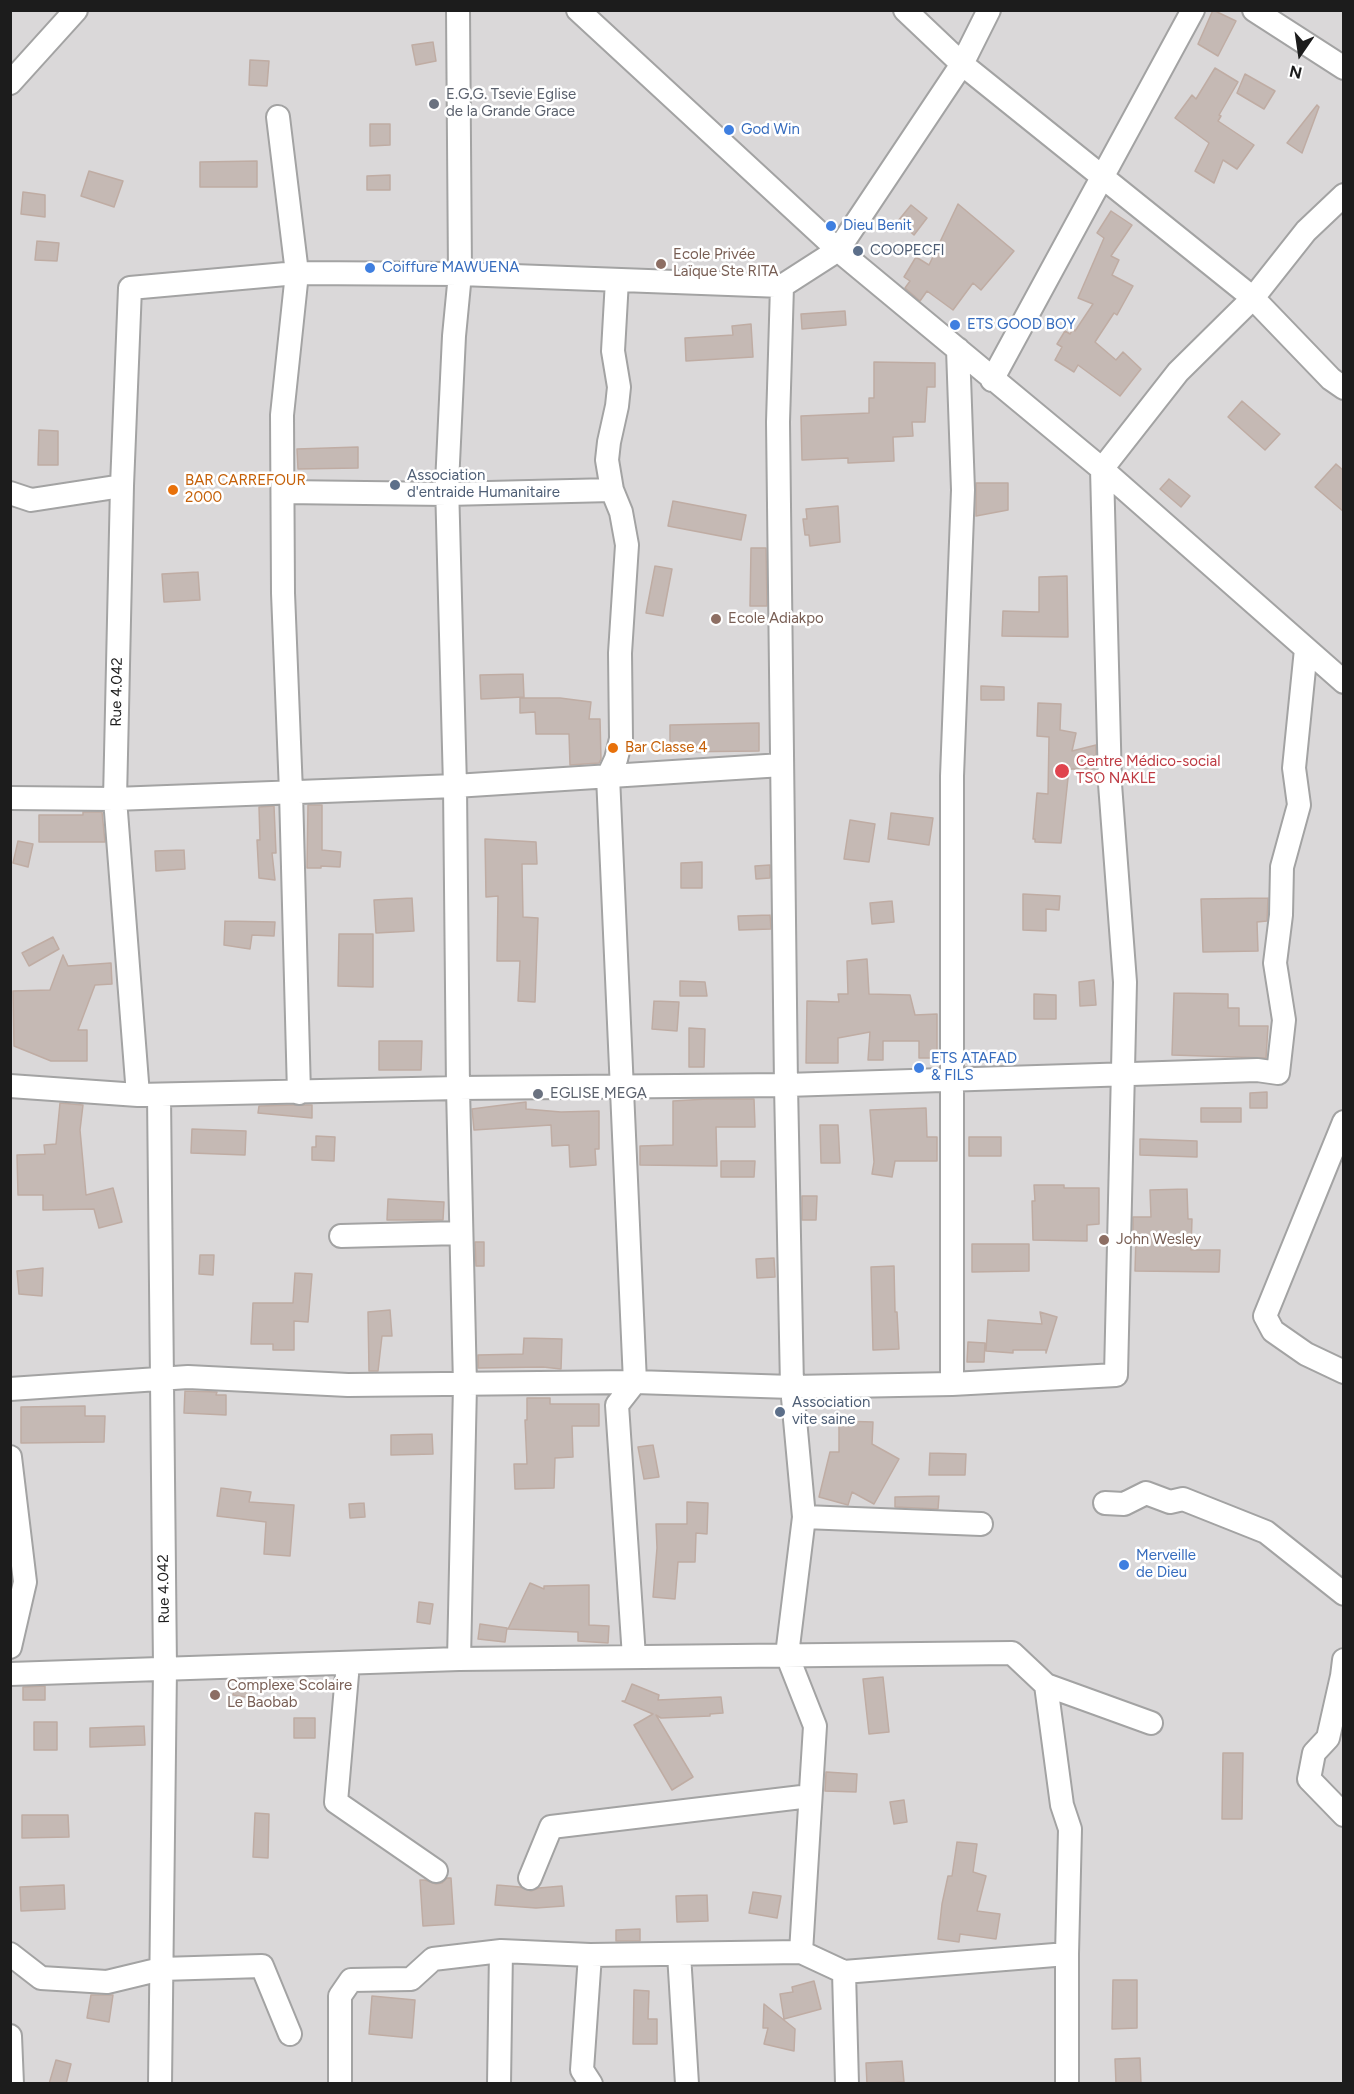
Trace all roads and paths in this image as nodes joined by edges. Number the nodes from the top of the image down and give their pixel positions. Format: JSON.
{"nodes":[{"id":1,"x":76,"y":10,"type":"edge"},
{"id":2,"x":458,"y":10,"type":"edge"},
{"id":3,"x":578,"y":10,"type":"edge"},
{"id":4,"x":905,"y":10,"type":"edge"},
{"id":5,"x":989,"y":10,"type":"edge"},
{"id":6,"x":1193,"y":10,"type":"edge"},
{"id":7,"x":1254,"y":10,"type":"edge"},
{"id":8,"x":962,"y":64,"type":"junction"},
{"id":9,"x":1344,"y":68,"type":"edge"},
{"id":10,"x":10,"y":83,"type":"edge"},
{"id":11,"x":278,"y":117,"type":"dead end"},
{"id":12,"x":1103,"y":176,"type":"junction"},
{"id":13,"x":1344,"y":195,"type":"edge"},
{"id":14,"x":838,"y":250,"type":"junction"},
{"id":15,"x":297,"y":273,"type":"junction"},
{"id":16,"x":460,"y":274,"type":"junction"},
{"id":17,"x":617,"y":280,"type":"junction"},
{"id":18,"x":782,"y":286,"type":"junction"},
{"id":19,"x":1253,"y":298,"type":"junction"},
{"id":20,"x":958,"y":349,"type":"junction"},
{"id":21,"x":993,"y":380,"type":"junction"},
{"id":22,"x":1344,"y":388,"type":"edge"},
{"id":23,"x":1102,"y":470,"type":"junction"},
{"id":24,"x":122,"y":486,"type":"junction"},
{"id":25,"x":612,"y":490,"type":"junction"},
{"id":26,"x":10,"y":492,"type":"edge"},
{"id":27,"x":283,"y":492,"type":"junction"},
{"id":28,"x":447,"y":494,"type":"junction"},
{"id":29,"x":1306,"y":649,"type":"junction"},
{"id":30,"x":1344,"y":682,"type":"edge"},
{"id":31,"x":782,"y":765,"type":"junction"},
{"id":32,"x":608,"y":776,"type":"junction"},
{"id":33,"x":455,"y":786,"type":"junction"},
{"id":34,"x":10,"y":789,"type":"edge"},
{"id":35,"x":291,"y":792,"type":"junction"},
{"id":36,"x":115,"y":799,"type":"junction"},
{"id":37,"x":11,"y":800,"type":"edge"},
{"id":38,"x":1123,"y":1074,"type":"junction"},
{"id":39,"x":953,"y":1080,"type":"junction"},
{"id":40,"x":786,"y":1085,"type":"junction"},
{"id":41,"x":10,"y":1086,"type":"edge"},
{"id":42,"x":622,"y":1087,"type":"junction"},
{"id":43,"x":458,"y":1088,"type":"junction"},
{"id":44,"x":299,"y":1093,"type":"junction"},
{"id":45,"x":148,"y":1095,"type":"junction"},
{"id":46,"x":1344,"y":1122,"type":"edge"},
{"id":47,"x":461,"y":1233,"type":"junction"},
{"id":48,"x":341,"y":1236,"type":"dead end"},
{"id":49,"x":1344,"y":1372,"type":"edge"},
{"id":50,"x":162,"y":1378,"type":"junction"},
{"id":51,"x":635,"y":1382,"type":"junction"},
{"id":52,"x":952,"y":1384,"type":"junction"},
{"id":53,"x":465,"y":1385,"type":"junction"},
{"id":54,"x":792,"y":1387,"type":"junction"},
{"id":55,"x":10,"y":1389,"type":"edge"},
{"id":56,"x":10,"y":1457,"type":"edge"},
{"id":57,"x":1105,"y":1503,"type":"dead end"},
{"id":58,"x":804,"y":1517,"type":"junction"},
{"id":59,"x":981,"y":1524,"type":"dead end"},
{"id":60,"x":1344,"y":1594,"type":"edge"},
{"id":61,"x":10,"y":1647,"type":"edge"},
{"id":62,"x":787,"y":1655,"type":"junction"},
{"id":63,"x":634,"y":1657,"type":"junction"},
{"id":64,"x":459,"y":1659,"type":"junction"},
{"id":65,"x":1344,"y":1660,"type":"edge"},
{"id":66,"x":348,"y":1663,"type":"junction"},
{"id":67,"x":165,"y":1668,"type":"junction"},
{"id":68,"x":10,"y":1674,"type":"edge"},
{"id":69,"x":1046,"y":1685,"type":"junction"},
{"id":70,"x":1151,"y":1723,"type":"dead end"},
{"id":71,"x":810,"y":1796,"type":"junction"},
{"id":72,"x":1344,"y":1815,"type":"edge"},
{"id":73,"x":436,"y":1871,"type":"dead end"},
{"id":74,"x":530,"y":1878,"type":"dead end"},
{"id":75,"x":501,"y":1951,"type":"junction"},
{"id":76,"x":801,"y":1952,"type":"junction"},
{"id":77,"x":10,"y":1954,"type":"edge"},
{"id":78,"x":679,"y":1954,"type":"junction"},
{"id":79,"x":1067,"y":1954,"type":"junction"},
{"id":80,"x":590,"y":1955,"type":"junction"},
{"id":81,"x":161,"y":1970,"type":"junction"},
{"id":82,"x":844,"y":1972,"type":"junction"},
{"id":83,"x":290,"y":2034,"type":"dead end"},
{"id":84,"x":10,"y":2036,"type":"edge"},
{"id":85,"x":12,"y":2084,"type":"edge"},
{"id":86,"x":160,"y":2084,"type":"edge"},
{"id":87,"x":340,"y":2084,"type":"edge"},
{"id":88,"x":499,"y":2084,"type":"edge"},
{"id":89,"x":591,"y":2084,"type":"edge"},
{"id":90,"x":687,"y":2084,"type":"edge"},
{"id":91,"x":847,"y":2084,"type":"edge"},
{"id":92,"x":1067,"y":2084,"type":"edge"}],
"edges":[{"from":1,"to":10,"type":"street"},
{"from":2,"to":16,"type":"street"},
{"from":3,"to":14,"type":"street"},
{"from":4,"to":8,"type":"street"},
{"from":5,"to":8,"type":"street"},
{"from":6,"to":12,"type":"street"},
{"from":7,"to":9,"type":"street"},
{"from":8,"to":12,"type":"street"},
{"from":8,"to":14,"type":"street"},
{"from":11,"to":15,"type":"street"},
{"from":12,"to":19,"type":"street"},
{"from":12,"to":21,"type":"street"},
{"from":13,"to":19,"type":"street"},
{"from":14,"to":18,"type":"street"},
{"from":14,"to":20,"type":"street"},
{"from":15,"to":16,"type":"street"},
{"from":15,"to":24,"type":"street","name":"Rue 4.042"},
{"from":15,"to":27,"type":"street"},
{"from":16,"to":17,"type":"street"},
{"from":16,"to":28,"type":"street"},
{"from":17,"to":18,"type":"street"},
{"from":17,"to":25,"type":"street"},
{"from":18,"to":31,"type":"street"},
{"from":19,"to":22,"type":"street"},
{"from":19,"to":23,"type":"street"},
{"from":20,"to":21,"type":"street"},
{"from":20,"to":39,"type":"street"},
{"from":21,"to":23,"type":"street"},
{"from":23,"to":29,"type":"street"},
{"from":23,"to":38,"type":"street"},
{"from":24,"to":26,"type":"street"},
{"from":24,"to":36,"type":"street","name":"Rue 4.042"},
{"from":25,"to":28,"type":"street"},
{"from":25,"to":32,"type":"street"},
{"from":27,"to":28,"type":"street"},
{"from":27,"to":35,"type":"street"},
{"from":28,"to":33,"type":"street"},
{"from":29,"to":30,"type":"street"},
{"from":29,"to":38,"type":"street"},
{"from":31,"to":32,"type":"street"},
{"from":31,"to":40,"type":"street"},
{"from":32,"to":33,"type":"street"},
{"from":32,"to":42,"type":"street"},
{"from":33,"to":35,"type":"street"},
{"from":33,"to":43,"type":"street"},
{"from":34,"to":37,"type":"street"},
{"from":35,"to":36,"type":"street"},
{"from":35,"to":44,"type":"street"},
{"from":36,"to":37,"type":"street"},
{"from":36,"to":45,"type":"street","name":"Rue 4.042"},
{"from":38,"to":39,"type":"street"},
{"from":38,"to":52,"type":"street"},
{"from":39,"to":40,"type":"street"},
{"from":39,"to":52,"type":"street"},
{"from":40,"to":42,"type":"street"},
{"from":40,"to":54,"type":"street"},
{"from":41,"to":45,"type":"street"},
{"from":42,"to":43,"type":"street"},
{"from":42,"to":51,"type":"street"},
{"from":43,"to":44,"type":"street"},
{"from":43,"to":47,"type":"street"},
{"from":44,"to":45,"type":"street"},
{"from":45,"to":50,"type":"street","name":"Rue 4.042"},
{"from":46,"to":49,"type":"street"},
{"from":47,"to":48,"type":"street"},
{"from":47,"to":53,"type":"street"},
{"from":50,"to":53,"type":"street"},
{"from":50,"to":55,"type":"street"},
{"from":50,"to":67,"type":"street","name":"Rue 4.042"},
{"from":51,"to":53,"type":"street"},
{"from":51,"to":54,"type":"street"},
{"from":51,"to":63,"type":"street"},
{"from":52,"to":54,"type":"street"},
{"from":53,"to":64,"type":"street"},
{"from":54,"to":58,"type":"street"},
{"from":56,"to":61,"type":"street"},
{"from":57,"to":60,"type":"street"},
{"from":58,"to":59,"type":"street"},
{"from":58,"to":62,"type":"street"},
{"from":62,"to":63,"type":"street"},
{"from":62,"to":69,"type":"street"},
{"from":62,"to":71,"type":"street"},
{"from":63,"to":64,"type":"street"},
{"from":64,"to":66,"type":"street"},
{"from":65,"to":72,"type":"street"},
{"from":66,"to":67,"type":"street"},
{"from":66,"to":73,"type":"street"},
{"from":67,"to":68,"type":"street"},
{"from":67,"to":81,"type":"street","name":"Rue 4.042"},
{"from":69,"to":70,"type":"street"},
{"from":69,"to":79,"type":"street"},
{"from":71,"to":74,"type":"street"},
{"from":71,"to":76,"type":"street"},
{"from":75,"to":80,"type":"street"},
{"from":75,"to":87,"type":"street"},
{"from":75,"to":88,"type":"street"},
{"from":76,"to":78,"type":"street"},
{"from":76,"to":82,"type":"street"},
{"from":77,"to":81,"type":"street"},
{"from":78,"to":80,"type":"street"},
{"from":78,"to":90,"type":"street"},
{"from":79,"to":82,"type":"street"},
{"from":79,"to":92,"type":"street"},
{"from":80,"to":89,"type":"street"},
{"from":81,"to":83,"type":"street"},
{"from":81,"to":86,"type":"street","name":"Rue 4.042"},
{"from":82,"to":91,"type":"street"},
{"from":84,"to":85,"type":"street"}]}
